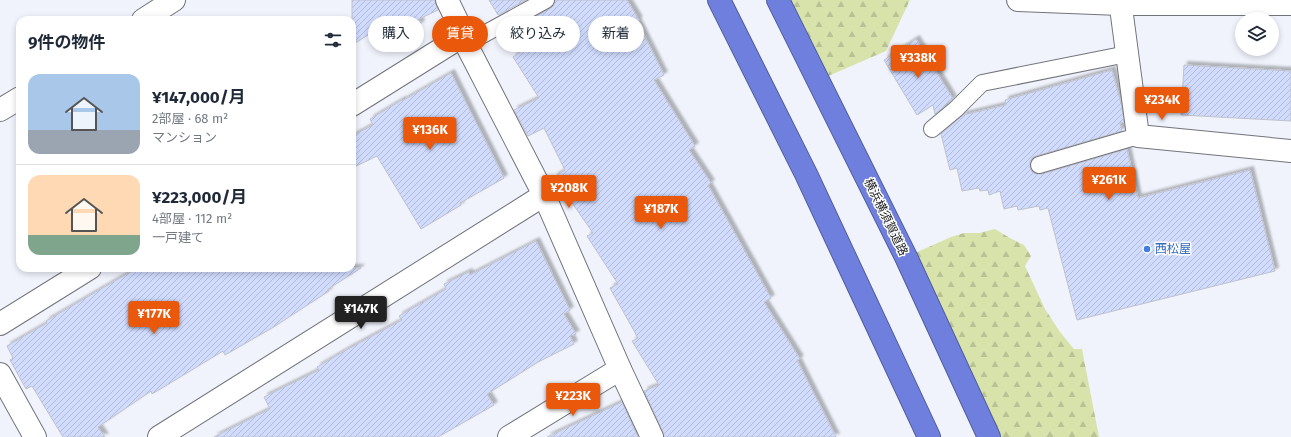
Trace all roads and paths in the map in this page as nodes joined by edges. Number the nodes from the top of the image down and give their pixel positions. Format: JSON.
{"nodes":[{"id":1,"x":174,"y":0,"type":"edge"},
{"id":2,"x":447,"y":0,"type":"edge"},
{"id":3,"x":546,"y":0,"type":"edge"},
{"id":4,"x":719,"y":0,"type":"edge"},
{"id":5,"x":778,"y":0,"type":"edge"},
{"id":6,"x":1018,"y":0,"type":"edge"},
{"id":7,"x":1120,"y":2,"type":"edge"},
{"id":8,"x":1291,"y":4,"type":"edge"},
{"id":9,"x":149,"y":16,"type":"edge"},
{"id":10,"x":454,"y":16,"type":"edge"},
{"id":11,"x":488,"y":29,"type":"edge"},
{"id":12,"x":444,"y":52,"type":"edge"},
{"id":13,"x":471,"y":52,"type":"edge"},
{"id":14,"x":1127,"y":54,"type":"junction"},
{"id":15,"x":16,"y":100,"type":"edge"},
{"id":16,"x":356,"y":103,"type":"edge"},
{"id":17,"x":0,"y":110,"type":"edge"},
{"id":18,"x":932,"y":129,"type":"dead end"},
{"id":19,"x":1138,"y":136,"type":"junction"},
{"id":20,"x":1291,"y":151,"type":"edge"},
{"id":21,"x":1039,"y":165,"type":"dead end"},
{"id":22,"x":544,"y":195,"type":"junction"},
{"id":23,"x":84,"y":272,"type":"edge"},
{"id":24,"x":0,"y":324,"type":"edge"},
{"id":25,"x":620,"y":369,"type":"junction"},
{"id":26,"x":0,"y":374,"type":"edge"},
{"id":27,"x":35,"y":437,"type":"edge"},
{"id":28,"x":159,"y":437,"type":"edge"},
{"id":29,"x":509,"y":437,"type":"edge"},
{"id":30,"x":652,"y":437,"type":"edge"},
{"id":31,"x":929,"y":437,"type":"edge"},
{"id":32,"x":989,"y":437,"type":"edge"}],
"edges":[{"from":1,"to":9,"type":"street"},
{"from":2,"to":10,"type":"street"},
{"from":3,"to":11,"type":"lane"},
{"from":4,"to":31,"type":"highway"},
{"from":5,"to":32,"type":"highway","name":"横浜横須賀道路"},
{"from":6,"to":7,"type":"street"},
{"from":7,"to":8,"type":"street"},
{"from":7,"to":14,"type":"street"},
{"from":12,"to":16,"type":"street"},
{"from":13,"to":22,"type":"street"},
{"from":14,"to":18,"type":"lane"},
{"from":14,"to":19,"type":"street"},
{"from":15,"to":17,"type":"street"},
{"from":19,"to":20,"type":"street"},
{"from":19,"to":21,"type":"lane"},
{"from":22,"to":25,"type":"street"},
{"from":22,"to":28,"type":"street"},
{"from":23,"to":24,"type":"street"},
{"from":25,"to":29,"type":"street"},
{"from":25,"to":30,"type":"street"},
{"from":26,"to":27,"type":"street"}]}
